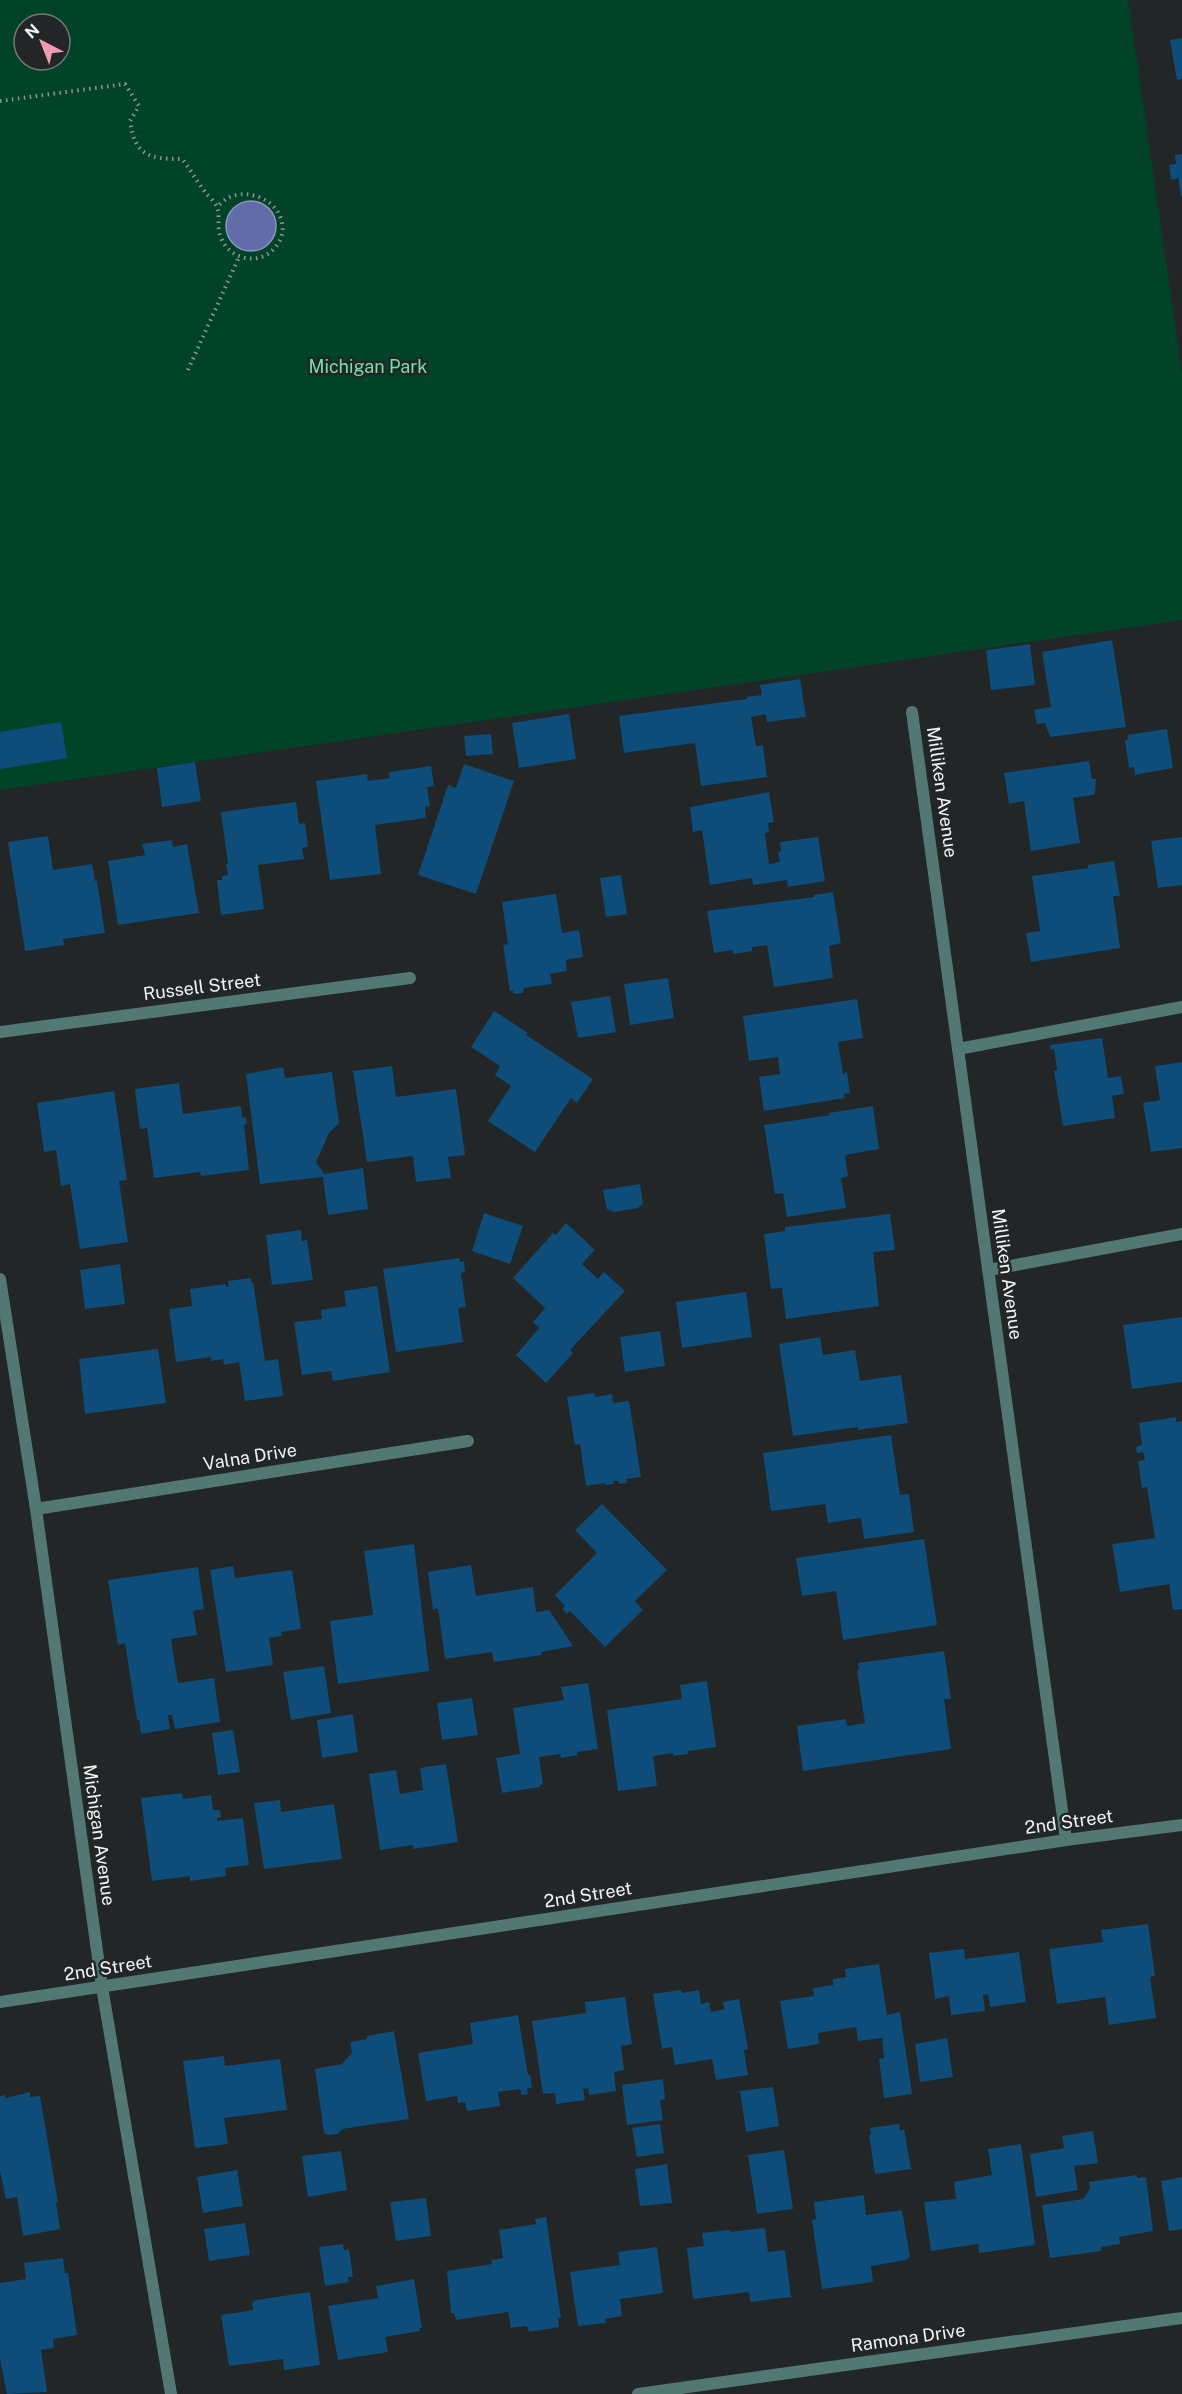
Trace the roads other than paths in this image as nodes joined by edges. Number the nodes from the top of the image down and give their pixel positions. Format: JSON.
{"nodes":[{"id":1,"x":912,"y":712,"type":"dead end"},
{"id":2,"x":410,"y":978,"type":"dead end"},
{"id":3,"x":1182,"y":1007,"type":"edge"},
{"id":4,"x":0,"y":1032,"type":"edge"},
{"id":5,"x":958,"y":1049,"type":"junction"},
{"id":6,"x":1182,"y":1234,"type":"edge"},
{"id":7,"x":988,"y":1270,"type":"junction"},
{"id":8,"x":0,"y":1279,"type":"edge"},
{"id":9,"x":6,"y":1370,"type":"edge"},
{"id":10,"x":468,"y":1441,"type":"dead end"},
{"id":11,"x":36,"y":1509,"type":"junction"},
{"id":12,"x":1182,"y":1826,"type":"edge"},
{"id":13,"x":1066,"y":1840,"type":"junction"},
{"id":14,"x":102,"y":1987,"type":"junction"},
{"id":15,"x":0,"y":2002,"type":"edge"},
{"id":16,"x":1182,"y":2318,"type":"edge"},
{"id":17,"x":171,"y":2394,"type":"edge"},
{"id":18,"x":638,"y":2394,"type":"edge"}],
"edges":[{"from":1,"to":5,"type":"street","name":"Milliken Avenue"},
{"from":2,"to":4,"type":"street","name":"Russell Street"},
{"from":3,"to":5,"type":"street"},
{"from":5,"to":7,"type":"street","name":"Milliken Avenue"},
{"from":6,"to":7,"type":"street"},
{"from":7,"to":13,"type":"street","name":"Milliken Avenue"},
{"from":8,"to":9,"type":"street","name":"Michigan Avenue"},
{"from":9,"to":11,"type":"street","name":"Michigan Avenue"},
{"from":10,"to":11,"type":"street","name":"Valna Drive"},
{"from":11,"to":14,"type":"street","name":"Michigan Avenue"},
{"from":12,"to":13,"type":"street","name":"2nd Street"},
{"from":13,"to":14,"type":"street","name":"2nd Street"},
{"from":14,"to":15,"type":"street","name":"2nd Street"},
{"from":14,"to":17,"type":"street","name":"Michigan Avenue"},
{"from":16,"to":18,"type":"street","name":"Ramona Drive"}]}
